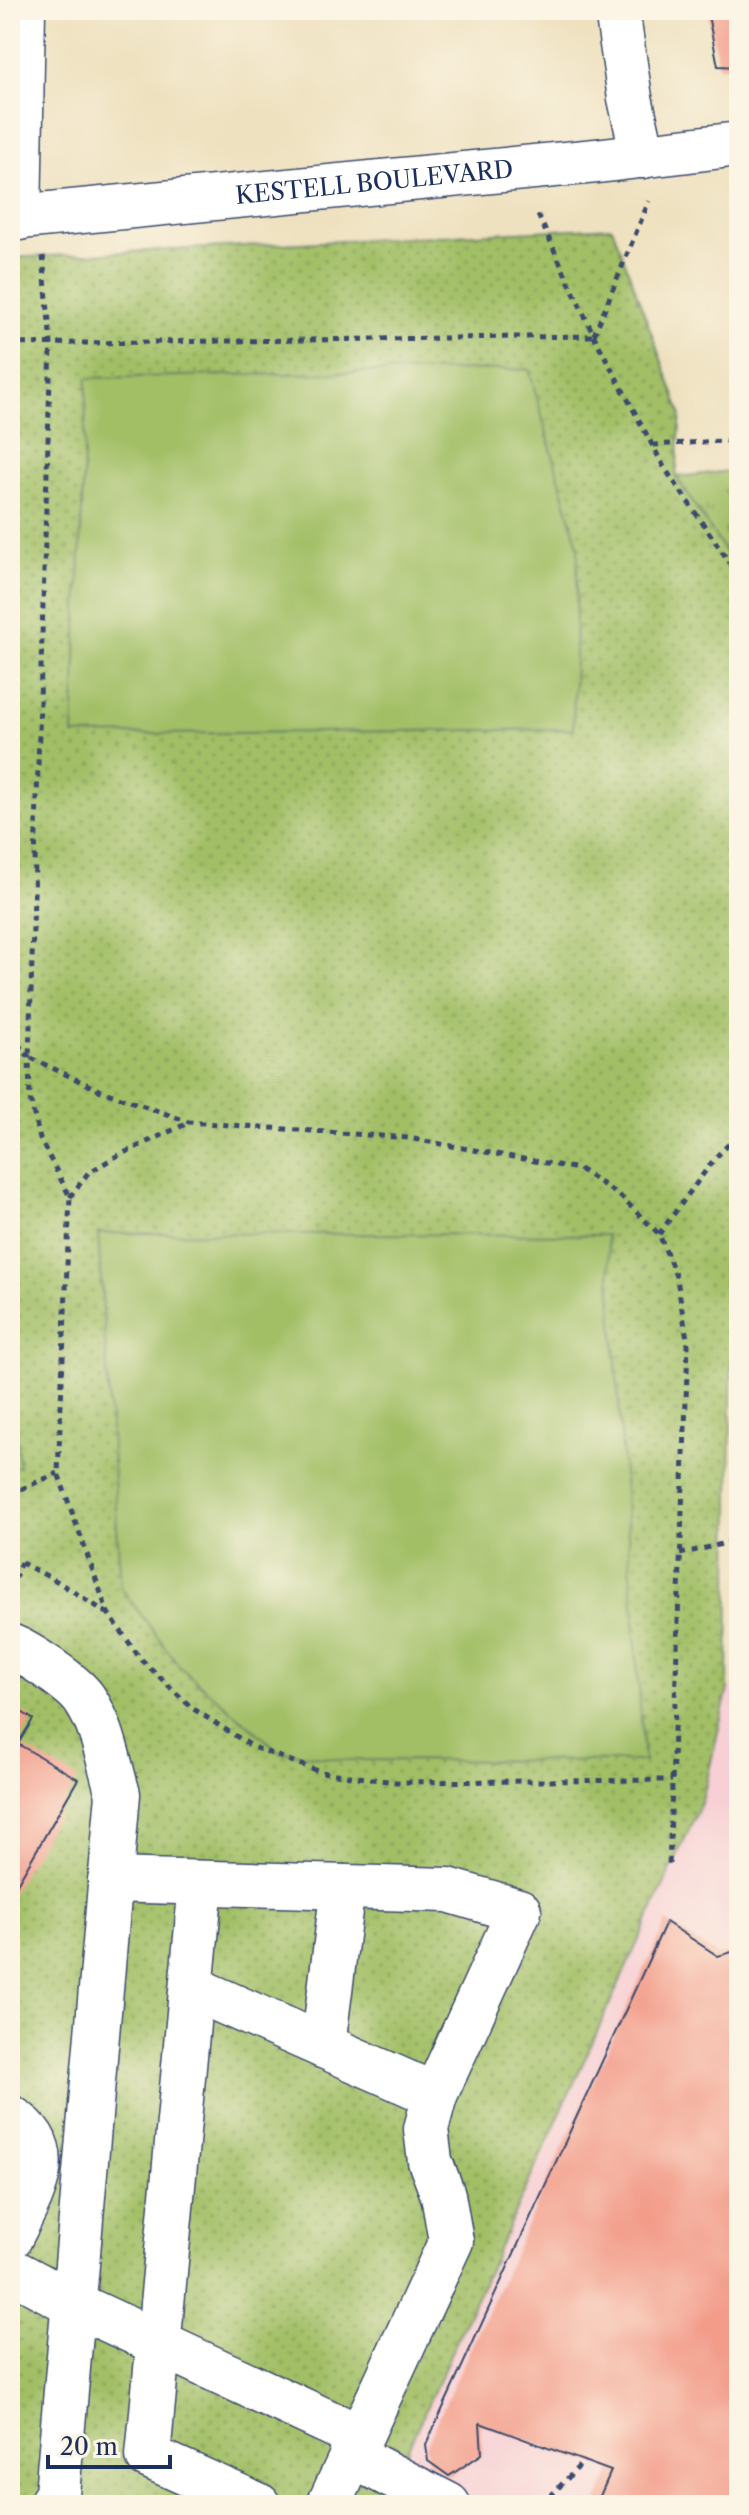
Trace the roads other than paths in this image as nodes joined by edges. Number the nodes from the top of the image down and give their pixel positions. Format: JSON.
{"nodes":[{"id":1,"x":23,"y":10,"type":"edge"},
{"id":2,"x":617,"y":10,"type":"edge"},
{"id":3,"x":739,"y":144,"type":"edge"},
{"id":4,"x":643,"y":156,"type":"junction"},
{"id":5,"x":24,"y":229,"type":"edge"},
{"id":6,"x":10,"y":1646,"type":"edge"},
{"id":7,"x":110,"y":1880,"type":"junction"},
{"id":8,"x":201,"y":1883,"type":"junction"},
{"id":9,"x":343,"y":1887,"type":"junction"},
{"id":10,"x":192,"y":1988,"type":"junction"},
{"id":11,"x":323,"y":2046,"type":"junction"},
{"id":12,"x":435,"y":2095,"type":"junction"},
{"id":13,"x":10,"y":2117,"type":"edge"},
{"id":14,"x":10,"y":2238,"type":"edge"},
{"id":15,"x":10,"y":2270,"type":"edge"},
{"id":16,"x":74,"y":2304,"type":"junction"},
{"id":17,"x":158,"y":2342,"type":"junction"},
{"id":18,"x":356,"y":2446,"type":"junction"},
{"id":19,"x":50,"y":2505,"type":"edge"},
{"id":20,"x":258,"y":2505,"type":"edge"},
{"id":21,"x":329,"y":2505,"type":"edge"},
{"id":22,"x":448,"y":2505,"type":"edge"}],
"edges":[{"from":1,"to":5,"type":"street"},
{"from":2,"to":4,"type":"street"},
{"from":3,"to":4,"type":"street","name":"KESTELL BOULEVARD"},
{"from":4,"to":5,"type":"street","name":"KESTELL BOULEVARD"},
{"from":6,"to":7,"type":"street"},
{"from":7,"to":8,"type":"street"},
{"from":7,"to":16,"type":"street"},
{"from":8,"to":9,"type":"street"},
{"from":8,"to":10,"type":"street"},
{"from":9,"to":11,"type":"street"},
{"from":9,"to":12,"type":"street"},
{"from":10,"to":11,"type":"street"},
{"from":10,"to":17,"type":"street"},
{"from":11,"to":12,"type":"street"},
{"from":12,"to":18,"type":"street"},
{"from":13,"to":14,"type":"street"},
{"from":15,"to":16,"type":"street"},
{"from":16,"to":17,"type":"street"},
{"from":16,"to":19,"type":"street"},
{"from":17,"to":18,"type":"street"},
{"from":17,"to":20,"type":"street"},
{"from":18,"to":21,"type":"street"},
{"from":18,"to":22,"type":"street"}]}
